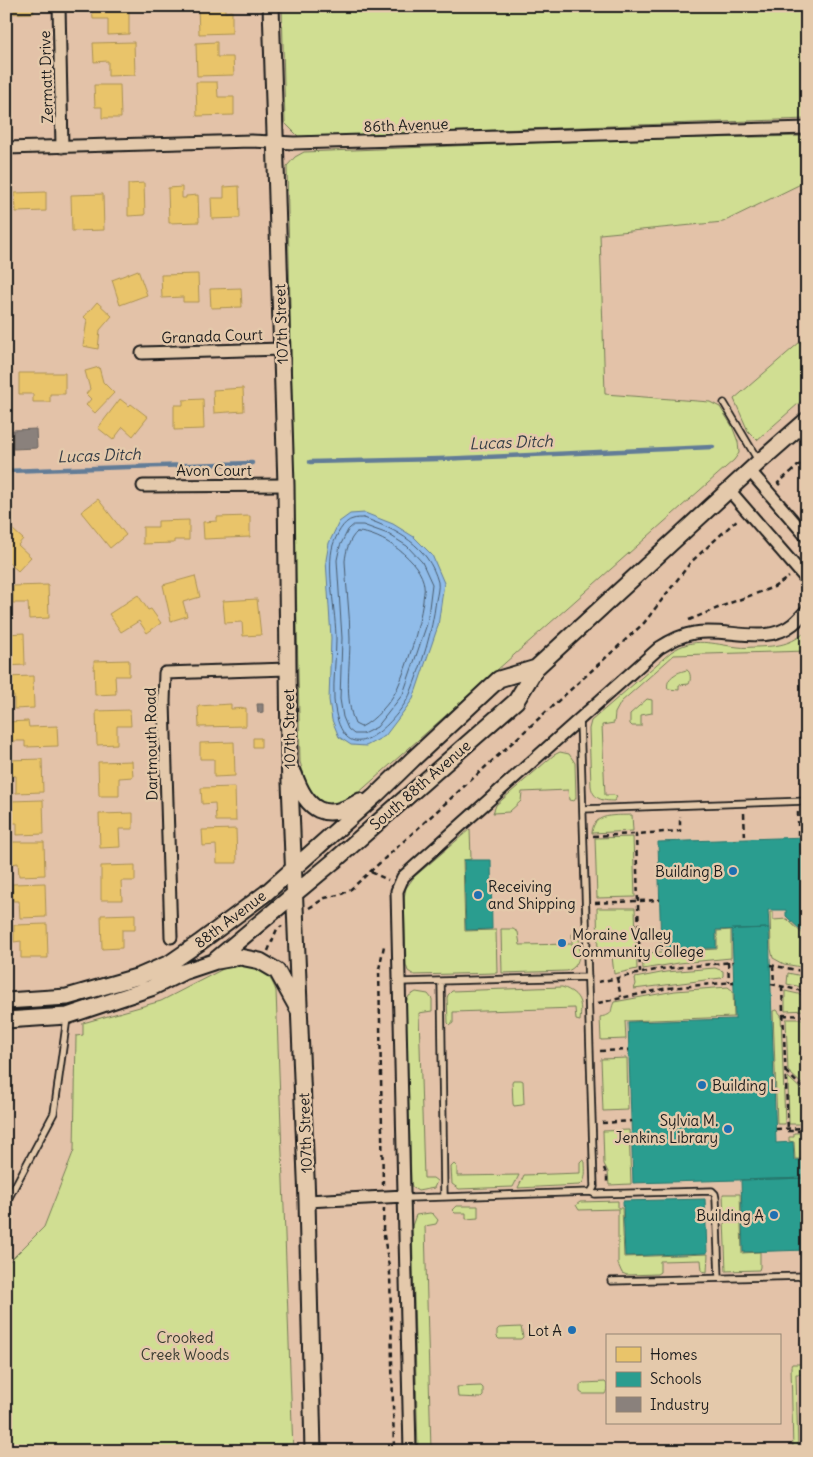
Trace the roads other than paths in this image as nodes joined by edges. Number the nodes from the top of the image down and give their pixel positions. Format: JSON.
{"nodes":[{"id":1,"x":59,"y":6,"type":"edge"},
{"id":2,"x":271,"y":6,"type":"edge"},
{"id":3,"x":807,"y":128,"type":"edge"},
{"id":4,"x":274,"y":142,"type":"junction"},
{"id":5,"x":62,"y":146,"type":"junction"},
{"id":6,"x":6,"y":148,"type":"edge"},
{"id":7,"x":282,"y":349,"type":"junction"},
{"id":8,"x":142,"y":353,"type":"dead end"},
{"id":9,"x":724,"y":403,"type":"dead end"},
{"id":10,"x":807,"y":420,"type":"edge"},
{"id":11,"x":754,"y":466,"type":"junction"},
{"id":12,"x":286,"y":485,"type":"junction"},
{"id":13,"x":143,"y":486,"type":"dead end"},
{"id":14,"x":729,"y":490,"type":"junction"},
{"id":15,"x":807,"y":537,"type":"edge"},
{"id":16,"x":807,"y":580,"type":"edge"},
{"id":17,"x":807,"y":610,"type":"edge"},
{"id":18,"x":536,"y":668,"type":"junction"},
{"id":19,"x":288,"y":669,"type":"junction"},
{"id":20,"x":580,"y":719,"type":"junction"},
{"id":21,"x":289,"y":758,"type":"junction"},
{"id":22,"x":413,"y":759,"type":"joint"},
{"id":23,"x":376,"y":795,"type":"junction"},
{"id":24,"x":807,"y":801,"type":"edge"},
{"id":25,"x":583,"y":809,"type":"junction"},
{"id":26,"x":293,"y":869,"type":"junction"},
{"id":27,"x":294,"y":893,"type":"junction"},
{"id":28,"x":171,"y":937,"type":"dead end"},
{"id":29,"x":213,"y":962,"type":"junction"},
{"id":30,"x":588,"y":977,"type":"junction"},
{"id":31,"x":441,"y":981,"type":"junction"},
{"id":32,"x":400,"y":982,"type":"junction"},
{"id":33,"x":6,"y":1001,"type":"edge"},
{"id":34,"x":300,"y":1012,"type":"junction"},
{"id":35,"x":67,"y":1016,"type":"junction"},
{"id":36,"x":6,"y":1020,"type":"edge"},
{"id":37,"x":591,"y":1192,"type":"junction"},
{"id":38,"x":405,"y":1196,"type":"junction"},
{"id":39,"x":444,"y":1197,"type":"junction"},
{"id":40,"x":307,"y":1202,"type":"junction"},
{"id":41,"x":6,"y":1203,"type":"edge"},
{"id":42,"x":807,"y":1276,"type":"edge"},
{"id":43,"x":719,"y":1278,"type":"junction"},
{"id":44,"x":611,"y":1282,"type":"dead end"},
{"id":45,"x":313,"y":1451,"type":"edge"},
{"id":46,"x":410,"y":1451,"type":"edge"}],
"edges":[{"from":1,"to":5,"type":"street","name":"Zermatt Drive"},
{"from":2,"to":4,"type":"street","name":"107th Street"},
{"from":3,"to":4,"type":"street","name":"86th Avenue"},
{"from":4,"to":5,"type":"street","name":"86th Avenue"},
{"from":4,"to":7,"type":"street","name":"107th Street"},
{"from":5,"to":6,"type":"street","name":"86th Avenue"},
{"from":7,"to":8,"type":"street","name":"Granada Court"},
{"from":7,"to":12,"type":"street","name":"107th Street"},
{"from":9,"to":11,"type":"lane"},
{"from":10,"to":11,"type":"street"},
{"from":11,"to":14,"type":"street"},
{"from":11,"to":15,"type":"street"},
{"from":12,"to":13,"type":"street","name":"Avon Court"},
{"from":12,"to":19,"type":"street","name":"107th Street"},
{"from":14,"to":16,"type":"street"},
{"from":14,"to":18,"type":"street","name":"South 88th Avenue"},
{"from":17,"to":20,"type":"street"},
{"from":18,"to":22,"type":"street","name":"South 88th Avenue"},
{"from":18,"to":27,"type":"street","name":"South 88th Avenue"},
{"from":19,"to":21,"type":"street","name":"107th Street"},
{"from":19,"to":28,"type":"street","name":"Dartmouth Road"},
{"from":20,"to":25,"type":"lane"},
{"from":20,"to":32,"type":"street"},
{"from":21,"to":23,"type":"street"},
{"from":21,"to":26,"type":"street","name":"107th Street"},
{"from":22,"to":23,"type":"street","name":"88th Avenue"},
{"from":23,"to":26,"type":"street","name":"88th Avenue"},
{"from":24,"to":25,"type":"lane"},
{"from":25,"to":30,"type":"lane"},
{"from":26,"to":27,"type":"street","name":"107th Street"},
{"from":26,"to":33,"type":"street","name":"88th Avenue"},
{"from":27,"to":29,"type":"street","name":"88th Avenue"},
{"from":27,"to":34,"type":"street","name":"107th Street"},
{"from":29,"to":34,"type":"street"},
{"from":29,"to":35,"type":"street","name":"88th Avenue"},
{"from":30,"to":31,"type":"lane"},
{"from":30,"to":37,"type":"lane"},
{"from":31,"to":32,"type":"lane"},
{"from":31,"to":39,"type":"lane"},
{"from":32,"to":38,"type":"street"},
{"from":34,"to":40,"type":"street","name":"107th Street"},
{"from":35,"to":36,"type":"street","name":"88th Avenue"},
{"from":35,"to":41,"type":"lane"},
{"from":37,"to":39,"type":"lane"},
{"from":37,"to":43,"type":"lane"},
{"from":38,"to":39,"type":"lane"},
{"from":38,"to":40,"type":"street"},
{"from":38,"to":46,"type":"street"},
{"from":40,"to":45,"type":"street","name":"107th Street"},
{"from":42,"to":43,"type":"lane"},
{"from":43,"to":44,"type":"lane"}]}
